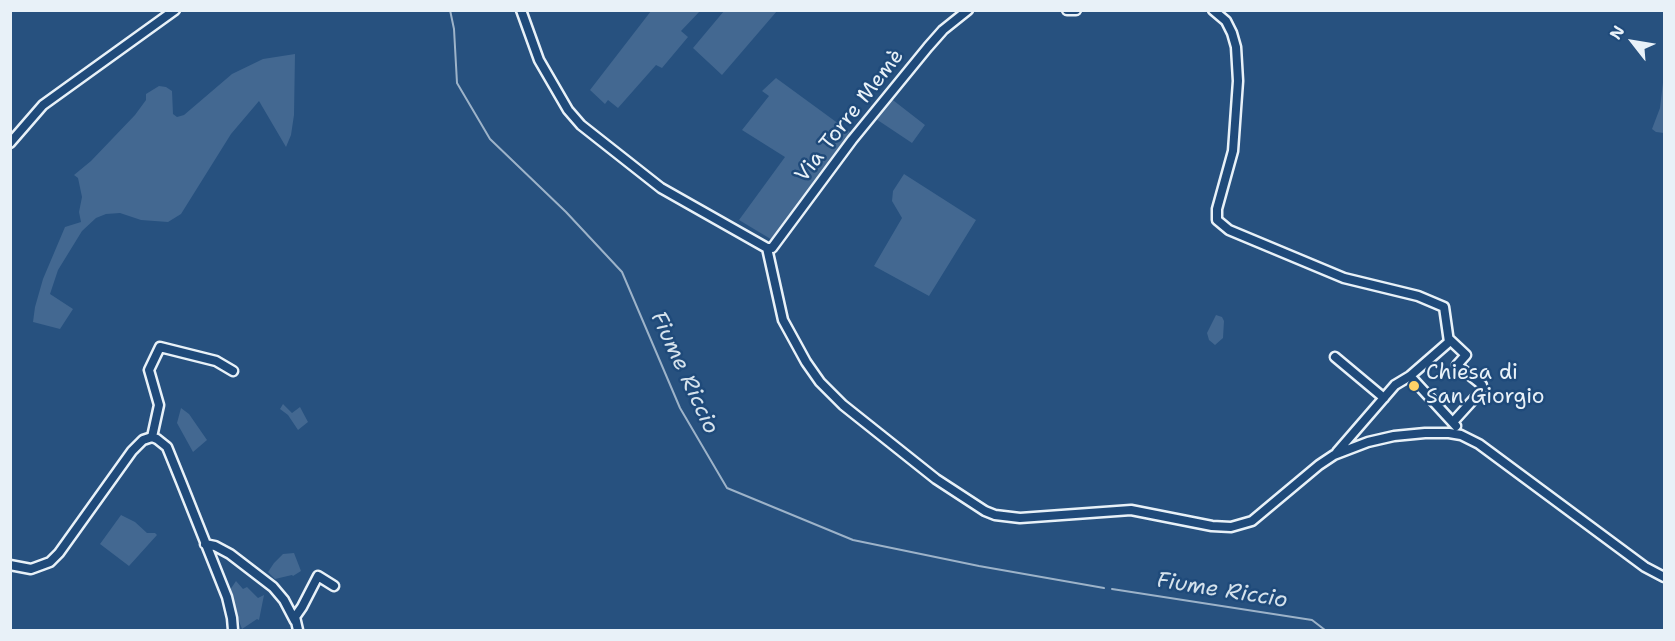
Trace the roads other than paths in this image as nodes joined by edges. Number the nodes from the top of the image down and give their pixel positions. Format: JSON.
{"nodes":[{"id":1,"x":175,"y":10,"type":"edge"},
{"id":2,"x":521,"y":10,"type":"edge"},
{"id":3,"x":968,"y":10,"type":"edge"},
{"id":4,"x":1068,"y":10,"type":"edge"},
{"id":5,"x":1076,"y":10,"type":"edge"},
{"id":6,"x":1213,"y":10,"type":"edge"},
{"id":7,"x":10,"y":143,"type":"edge"},
{"id":8,"x":767,"y":248,"type":"junction"},
{"id":9,"x":1449,"y":339,"type":"junction"},
{"id":10,"x":1335,"y":357,"type":"dead end"},
{"id":11,"x":233,"y":371,"type":"dead end"},
{"id":12,"x":1410,"y":376,"type":"junction"},
{"id":13,"x":1384,"y":398,"type":"junction"},
{"id":14,"x":1453,"y":423,"type":"junction"},
{"id":15,"x":1461,"y":435,"type":"junction"},
{"id":16,"x":152,"y":437,"type":"junction"},
{"id":17,"x":1334,"y":455,"type":"junction"},
{"id":18,"x":205,"y":544,"type":"junction"},
{"id":19,"x":10,"y":565,"type":"edge"},
{"id":20,"x":1665,"y":577,"type":"edge"},
{"id":21,"x":334,"y":586,"type":"dead end"},
{"id":22,"x":232,"y":618,"type":"junction"},
{"id":23,"x":295,"y":621,"type":"junction"},
{"id":24,"x":233,"y":630,"type":"edge"},
{"id":25,"x":238,"y":630,"type":"edge"},
{"id":26,"x":298,"y":630,"type":"edge"}],
"edges":[{"from":1,"to":7,"type":"street"},
{"from":2,"to":8,"type":"street"},
{"from":3,"to":8,"type":"street","name":"Via Torre Memè"},
{"from":4,"to":5,"type":"street"},
{"from":6,"to":9,"type":"street"},
{"from":8,"to":17,"type":"street"},
{"from":9,"to":12,"type":"street"},
{"from":9,"to":14,"type":"street"},
{"from":10,"to":13,"type":"street"},
{"from":11,"to":16,"type":"street"},
{"from":12,"to":13,"type":"street"},
{"from":12,"to":14,"type":"street"},
{"from":13,"to":17,"type":"street"},
{"from":14,"to":15,"type":"street"},
{"from":15,"to":17,"type":"street"},
{"from":15,"to":20,"type":"street"},
{"from":16,"to":18,"type":"street"},
{"from":16,"to":19,"type":"street"},
{"from":18,"to":22,"type":"street"},
{"from":18,"to":23,"type":"street"},
{"from":21,"to":23,"type":"street"},
{"from":22,"to":24,"type":"street"},
{"from":22,"to":25,"type":"street"},
{"from":23,"to":26,"type":"street"}]}
